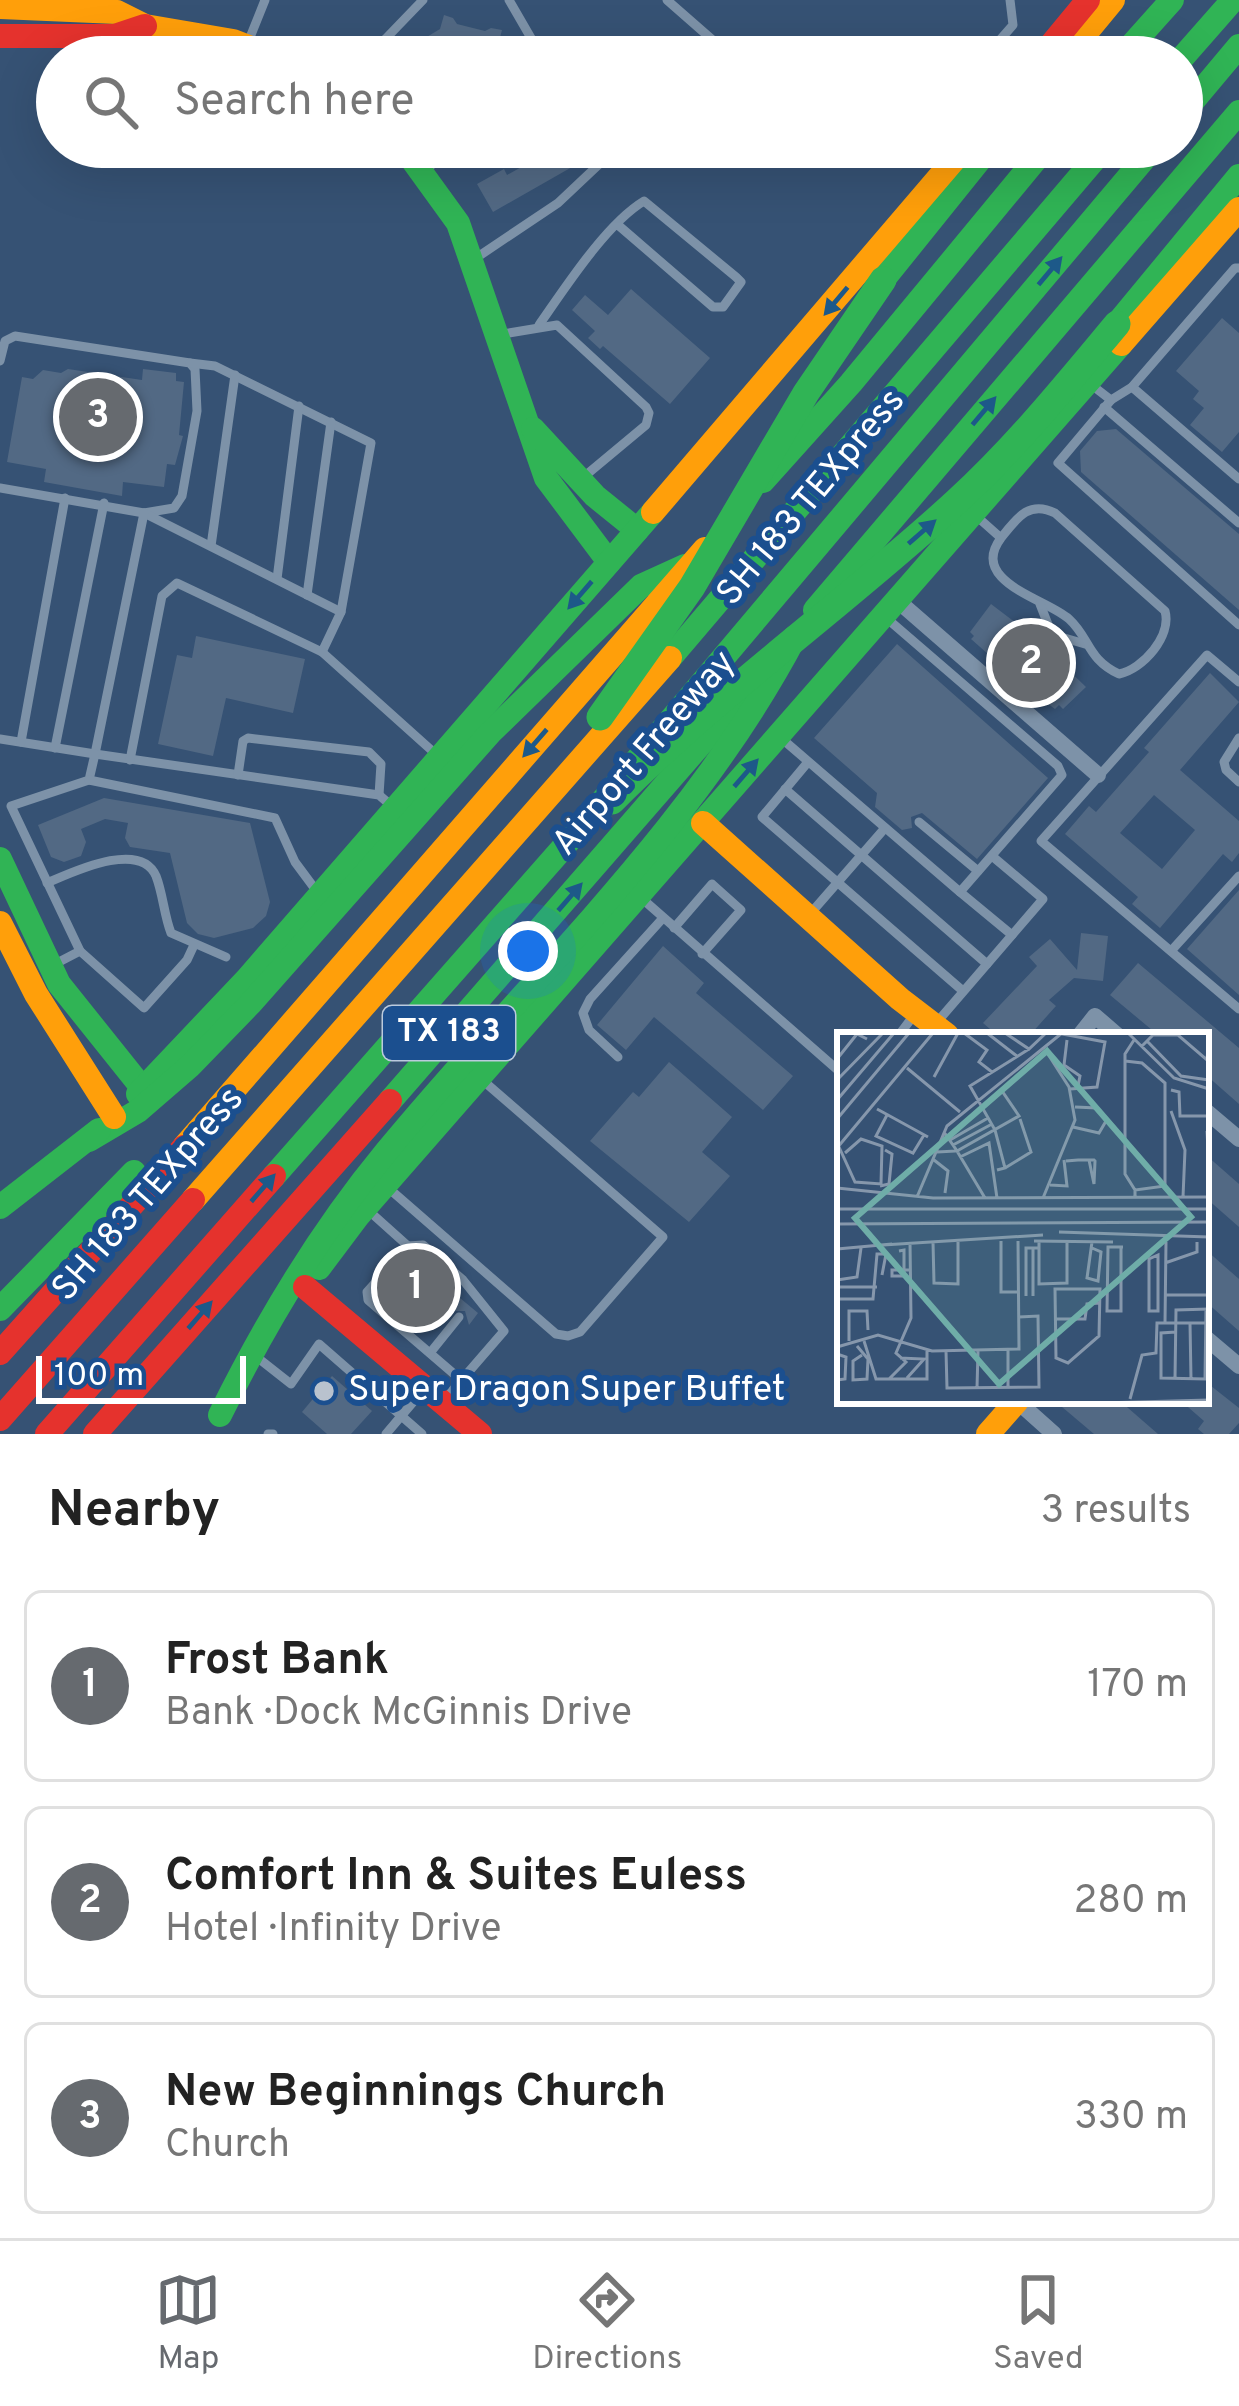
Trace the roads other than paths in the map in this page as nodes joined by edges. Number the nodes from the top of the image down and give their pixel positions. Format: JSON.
{"nodes":[{"id":1,"x":265,"y":0,"type":"edge"},
{"id":2,"x":423,"y":0,"type":"edge"},
{"id":3,"x":509,"y":0,"type":"edge"},
{"id":4,"x":668,"y":0,"type":"edge"},
{"id":5,"x":1010,"y":0,"type":"edge"},
{"id":6,"x":1088,"y":0,"type":"edge"},
{"id":7,"x":1113,"y":0,"type":"edge"},
{"id":8,"x":1169,"y":0,"type":"edge"},
{"id":9,"x":1220,"y":0,"type":"edge"},
{"id":10,"x":1233,"y":0,"type":"edge"},
{"id":11,"x":1,"y":5,"type":"edge"},
{"id":12,"x":145,"y":26,"type":"junction"},
{"id":13,"x":115,"y":36,"type":"edge"},
{"id":14,"x":196,"y":36,"type":"edge"},
{"id":15,"x":250,"y":36,"type":"edge"},
{"id":16,"x":387,"y":36,"type":"edge"},
{"id":17,"x":530,"y":36,"type":"edge"},
{"id":18,"x":709,"y":36,"type":"edge"},
{"id":19,"x":1004,"y":36,"type":"edge"},
{"id":20,"x":1058,"y":36,"type":"edge"},
{"id":21,"x":1083,"y":36,"type":"edge"},
{"id":22,"x":1139,"y":36,"type":"edge"},
{"id":23,"x":1190,"y":36,"type":"edge"},
{"id":24,"x":1201,"y":36,"type":"edge"},
{"id":25,"x":36,"y":39,"type":"edge"},
{"id":26,"x":1,"y":40,"type":"edge"},
{"id":27,"x":1239,"y":46,"type":"edge"},
{"id":28,"x":1203,"y":89,"type":"edge"},
{"id":29,"x":1239,"y":112,"type":"edge"},
{"id":30,"x":1203,"y":154,"type":"edge"},
{"id":31,"x":419,"y":168,"type":"edge"},
{"id":32,"x":426,"y":168,"type":"edge"},
{"id":33,"x":595,"y":168,"type":"edge"},
{"id":34,"x":947,"y":168,"type":"edge"},
{"id":35,"x":974,"y":168,"type":"edge"},
{"id":36,"x":1029,"y":168,"type":"edge"},
{"id":37,"x":1087,"y":168,"type":"edge"},
{"id":38,"x":1136,"y":168,"type":"edge"},
{"id":39,"x":1191,"y":168,"type":"edge"},
{"id":40,"x":421,"y":171,"type":"junction"},
{"id":41,"x":1239,"y":176,"type":"edge"},
{"id":42,"x":1239,"y":209,"type":"edge"},
{"id":43,"x":618,"y":225,"type":"junction"},
{"id":44,"x":471,"y":261,"type":"junction"},
{"id":45,"x":1239,"y":268,"type":"edge"},
{"id":46,"x":539,"y":325,"type":"junction"},
{"id":47,"x":497,"y":335,"type":"junction"},
{"id":48,"x":0,"y":361,"type":"edge"},
{"id":49,"x":190,"y":363,"type":"junction"},
{"id":50,"x":235,"y":375,"type":"junction"},
{"id":51,"x":1132,"y":387,"type":"junction"},
{"id":52,"x":1101,"y":397,"type":"junction"},
{"id":53,"x":299,"y":406,"type":"junction"},
{"id":54,"x":331,"y":422,"type":"junction"},
{"id":55,"x":527,"y":423,"type":"junction"},
{"id":56,"x":1239,"y":479,"type":"edge"},
{"id":57,"x":580,"y":480,"type":"junction"},
{"id":58,"x":0,"y":488,"type":"edge"},
{"id":59,"x":65,"y":498,"type":"junction"},
{"id":60,"x":104,"y":503,"type":"junction"},
{"id":61,"x":144,"y":513,"type":"junction"},
{"id":62,"x":974,"y":514,"type":"junction"},
{"id":63,"x":1239,"y":524,"type":"edge"},
{"id":64,"x":637,"y":530,"type":"junction"},
{"id":65,"x":1000,"y":538,"type":"junction"},
{"id":66,"x":211,"y":546,"type":"junction"},
{"id":67,"x":695,"y":560,"type":"junction"},
{"id":68,"x":609,"y":562,"type":"junction"},
{"id":69,"x":277,"y":579,"type":"junction"},
{"id":70,"x":308,"y":595,"type":"junction"},
{"id":71,"x":1040,"y":604,"type":"junction"},
{"id":72,"x":891,"y":609,"type":"junction"},
{"id":73,"x":341,"y":611,"type":"junction"},
{"id":74,"x":1239,"y":625,"type":"edge"},
{"id":75,"x":1048,"y":627,"type":"dead end"},
{"id":76,"x":800,"y":629,"type":"junction"},
{"id":77,"x":1061,"y":638,"type":"dead end"},
{"id":78,"x":1085,"y":644,"type":"junction"},
{"id":79,"x":322,"y":652,"type":"junction"},
{"id":80,"x":1239,"y":682,"type":"edge"},
{"id":81,"x":606,"y":722,"type":"junction"},
{"id":82,"x":778,"y":736,"type":"junction"},
{"id":83,"x":1239,"y":738,"type":"edge"},
{"id":84,"x":0,"y":739,"type":"edge"},
{"id":85,"x":20,"y":742,"type":"junction"},
{"id":86,"x":55,"y":748,"type":"junction"},
{"id":87,"x":94,"y":754,"type":"junction"},
{"id":88,"x":439,"y":757,"type":"junction"},
{"id":89,"x":130,"y":760,"type":"junction"},
{"id":90,"x":808,"y":762,"type":"junction"},
{"id":91,"x":238,"y":775,"type":"junction"},
{"id":92,"x":1098,"y":775,"type":"junction"},
{"id":93,"x":89,"y":780,"type":"junction"},
{"id":94,"x":1239,"y":782,"type":"edge"},
{"id":95,"x":785,"y":789,"type":"junction"},
{"id":96,"x":608,"y":798,"type":"junction"},
{"id":97,"x":876,"y":798,"type":"dead end"},
{"id":98,"x":386,"y":801,"type":"junction"},
{"id":99,"x":6,"y":807,"type":"edge"},
{"id":100,"x":863,"y":809,"type":"junction"},
{"id":101,"x":919,"y":822,"type":"dead end"},
{"id":102,"x":703,"y":823,"type":"junction"},
{"id":103,"x":885,"y":828,"type":"junction"},
{"id":104,"x":861,"y":855,"type":"junction"},
{"id":105,"x":992,"y":856,"type":"junction"},
{"id":106,"x":0,"y":859,"type":"edge"},
{"id":107,"x":978,"y":871,"type":"junction"},
{"id":108,"x":1239,"y":877,"type":"edge"},
{"id":109,"x":47,"y":883,"type":"junction"},
{"id":110,"x":837,"y":883,"type":"junction"},
{"id":111,"x":960,"y":892,"type":"junction"},
{"id":112,"x":319,"y":894,"type":"junction"},
{"id":113,"x":639,"y":896,"type":"junction"},
{"id":114,"x":808,"y":917,"type":"junction"},
{"id":115,"x":663,"y":918,"type":"junction"},
{"id":116,"x":0,"y":923,"type":"edge"},
{"id":117,"x":674,"y":928,"type":"junction"},
{"id":118,"x":1012,"y":935,"type":"junction"},
{"id":119,"x":194,"y":945,"type":"junction"},
{"id":120,"x":80,"y":951,"type":"junction"},
{"id":121,"x":1171,"y":951,"type":"junction"},
{"id":122,"x":702,"y":954,"type":"junction"},
{"id":123,"x":226,"y":956,"type":"dead end"},
{"id":124,"x":987,"y":964,"type":"junction"},
{"id":125,"x":39,"y":972,"type":"junction"},
{"id":126,"x":964,"y":992,"type":"junction"},
{"id":127,"x":1239,"y":1009,"type":"edge"},
{"id":128,"x":933,"y":1024,"type":"edge"},
{"id":129,"x":1082,"y":1032,"type":"edge"},
{"id":130,"x":1114,"y":1032,"type":"edge"},
{"id":131,"x":618,"y":1057,"type":"dead end"},
{"id":132,"x":837,"y":1069,"type":"edge"},
{"id":133,"x":480,"y":1078,"type":"junction"},
{"id":134,"x":142,"y":1089,"type":"junction"},
{"id":135,"x":221,"y":1105,"type":"junction"},
{"id":136,"x":1209,"y":1114,"type":"edge"},
{"id":137,"x":114,"y":1117,"type":"junction"},
{"id":138,"x":1239,"y":1139,"type":"edge"},
{"id":139,"x":89,"y":1141,"type":"junction"},
{"id":140,"x":385,"y":1185,"type":"junction"},
{"id":141,"x":0,"y":1207,"type":"edge"},
{"id":142,"x":365,"y":1207,"type":"junction"},
{"id":143,"x":408,"y":1246,"type":"junction"},
{"id":144,"x":305,"y":1286,"type":"junction"},
{"id":145,"x":0,"y":1310,"type":"edge"},
{"id":146,"x":459,"y":1317,"type":"dead end"},
{"id":147,"x":1209,"y":1341,"type":"edge"},
{"id":148,"x":0,"y":1353,"type":"edge"},
{"id":149,"x":430,"y":1353,"type":"junction"},
{"id":150,"x":258,"y":1358,"type":"junction"},
{"id":151,"x":1239,"y":1366,"type":"edge"},
{"id":152,"x":461,"y":1380,"type":"junction"},
{"id":153,"x":434,"y":1395,"type":"junction"},
{"id":154,"x":1014,"y":1404,"type":"edge"},
{"id":155,"x":1020,"y":1404,"type":"edge"},
{"id":156,"x":401,"y":1416,"type":"junction"},
{"id":157,"x":0,"y":1419,"type":"edge"},
{"id":158,"x":214,"y":1424,"type":"edge"},
{"id":159,"x":47,"y":1434,"type":"edge"},
{"id":160,"x":95,"y":1434,"type":"edge"},
{"id":161,"x":386,"y":1434,"type":"edge"},
{"id":162,"x":422,"y":1434,"type":"edge"},
{"id":163,"x":480,"y":1434,"type":"edge"},
{"id":164,"x":988,"y":1434,"type":"edge"},
{"id":165,"x":1054,"y":1434,"type":"edge"}],
"edges":[{"from":1,"to":15,"type":"lane"},
{"from":2,"to":16,"type":"lane"},
{"from":3,"to":17,"type":"lane"},
{"from":4,"to":18,"type":"lane"},
{"from":5,"to":19,"type":"lane"},
{"from":6,"to":20,"type":"main road"},
{"from":7,"to":21,"type":"main road"},
{"from":8,"to":22,"type":"main road"},
{"from":9,"to":23,"type":"main road"},
{"from":10,"to":24,"type":"main road"},
{"from":11,"to":12,"type":"main road"},
{"from":11,"to":26,"type":"main road"},
{"from":12,"to":13,"type":"main road"},
{"from":12,"to":14,"type":"main road"},
{"from":25,"to":26,"type":"main road"},
{"from":27,"to":28,"type":"main road"},
{"from":30,"to":29,"type":"main road","name":"Airport Freeway","number":"TX 183","one_way":true},
{"from":31,"to":40,"type":"main road"},
{"from":32,"to":40,"type":"lane"},
{"from":33,"to":44,"type":"lane"},
{"from":34,"to":64,"type":"main road","one_way":true},
{"from":35,"to":81,"type":"main road","bridge":true},
{"from":36,"to":67,"type":"main road"},
{"from":37,"to":81,"type":"main road","name":"SH 183 TEXpress"},
{"from":96,"to":38,"type":"main road","name":"SH 183 TEXpress","one_way":true},
{"from":76,"to":39,"type":"main road","name":"Airport Freeway","number":"TX 183","one_way":true},
{"from":40,"to":44,"type":"main road"},
{"from":96,"to":41,"type":"main road","one_way":true,"bridge":true},
{"from":42,"to":52,"type":"main road"},
{"from":43,"to":43,"type":"lane"},
{"from":43,"to":46,"type":"lane"},
{"from":44,"to":47,"type":"main road"},
{"from":45,"to":51,"type":"lane"},
{"from":46,"to":47,"type":"lane"},
{"from":46,"to":57,"type":"lane"},
{"from":47,"to":55,"type":"main road"},
{"from":48,"to":49,"type":"lane"},
{"from":49,"to":50,"type":"lane"},
{"from":49,"to":61,"type":"lane"},
{"from":50,"to":53,"type":"lane"},
{"from":50,"to":66,"type":"lane"},
{"from":51,"to":52,"type":"lane"},
{"from":51,"to":56,"type":"lane"},
{"from":52,"to":62,"type":"main road"},
{"from":52,"to":63,"type":"lane"},
{"from":52,"to":74,"type":"lane"},
{"from":53,"to":54,"type":"lane"},
{"from":53,"to":69,"type":"lane"},
{"from":54,"to":70,"type":"lane"},
{"from":54,"to":73,"type":"lane"},
{"from":55,"to":57,"type":"main road"},
{"from":55,"to":68,"type":"main road"},
{"from":57,"to":64,"type":"main road"},
{"from":58,"to":59,"type":"lane"},
{"from":59,"to":60,"type":"lane"},
{"from":59,"to":85,"type":"lane"},
{"from":60,"to":61,"type":"lane"},
{"from":60,"to":86,"type":"lane"},
{"from":61,"to":66,"type":"lane"},
{"from":61,"to":87,"type":"lane"},
{"from":62,"to":65,"type":"lane"},
{"from":62,"to":72,"type":"main road"},
{"from":64,"to":68,"type":"main road"},
{"from":65,"to":71,"type":"lane"},
{"from":65,"to":78,"type":"lane"},
{"from":66,"to":69,"type":"lane"},
{"from":67,"to":135,"type":"main road","one_way":true},
{"from":67,"to":139,"type":"main road"},
{"from":68,"to":88,"type":"main road","one_way":true},
{"from":69,"to":70,"type":"lane"},
{"from":70,"to":73,"type":"lane"},
{"from":71,"to":75,"type":"lane"},
{"from":71,"to":78,"type":"lane"},
{"from":72,"to":82,"type":"main road"},
{"from":72,"to":92,"type":"street"},
{"from":72,"to":105,"type":"lane"},
{"from":73,"to":79,"type":"lane"},
{"from":76,"to":158,"type":"main road"},
{"from":160,"to":76,"type":"main road","name":"Airport Freeway","number":"TX 183","one_way":true},
{"from":77,"to":78,"type":"lane"},
{"from":79,"to":88,"type":"lane"},
{"from":79,"to":89,"type":"lane"},
{"from":80,"to":92,"type":"lane"},
{"from":81,"to":157,"type":"main road","name":"SH 183 TEXpress"},
{"from":82,"to":90,"type":"lane"},
{"from":102,"to":82,"type":"main road","one_way":true},
{"from":83,"to":94,"type":"lane"},
{"from":84,"to":85,"type":"lane"},
{"from":85,"to":86,"type":"lane"},
{"from":86,"to":87,"type":"lane"},
{"from":87,"to":89,"type":"lane"},
{"from":87,"to":93,"type":"lane"},
{"from":88,"to":98,"type":"main road"},
{"from":89,"to":91,"type":"lane"},
{"from":90,"to":95,"type":"lane"},
{"from":90,"to":100,"type":"lane"},
{"from":91,"to":98,"type":"lane"},
{"from":91,"to":98,"type":"lane"},
{"from":92,"to":121,"type":"lane"},
{"from":93,"to":99,"type":"lane"},
{"from":93,"to":112,"type":"lane"},
{"from":95,"to":104,"type":"lane"},
{"from":95,"to":110,"type":"lane"},
{"from":159,"to":96,"type":"main road","one_way":true},
{"from":97,"to":100,"type":"lane"},
{"from":98,"to":112,"type":"main road"},
{"from":99,"to":109,"type":"lane"},
{"from":100,"to":103,"type":"lane"},
{"from":101,"to":107,"type":"lane"},
{"from":102,"to":113,"type":"main road"},
{"from":102,"to":114,"type":"main road"},
{"from":103,"to":104,"type":"lane"},
{"from":103,"to":111,"type":"lane"},
{"from":104,"to":110,"type":"lane"},
{"from":104,"to":124,"type":"lane"},
{"from":105,"to":107,"type":"lane"},
{"from":105,"to":118,"type":"lane"},
{"from":106,"to":125,"type":"main road"},
{"from":107,"to":111,"type":"lane"},
{"from":108,"to":121,"type":"lane"},
{"from":109,"to":119,"type":"lane"},
{"from":109,"to":120,"type":"lane"},
{"from":110,"to":114,"type":"lane"},
{"from":110,"to":126,"type":"lane"},
{"from":111,"to":118,"type":"lane"},
{"from":112,"to":134,"type":"main road"},
{"from":113,"to":115,"type":"lane"},
{"from":113,"to":133,"type":"main road"},
{"from":114,"to":128,"type":"main road"},
{"from":115,"to":117,"type":"lane"},
{"from":115,"to":131,"type":"lane"},
{"from":116,"to":125,"type":"main road"},
{"from":117,"to":122,"type":"lane"},
{"from":117,"to":122,"type":"lane"},
{"from":118,"to":124,"type":"lane"},
{"from":119,"to":120,"type":"lane"},
{"from":119,"to":123,"type":"lane"},
{"from":120,"to":125,"type":"lane"},
{"from":121,"to":127,"type":"lane"},
{"from":122,"to":132,"type":"lane"},
{"from":124,"to":126,"type":"lane"},
{"from":125,"to":134,"type":"main road"},
{"from":125,"to":137,"type":"main road"},
{"from":126,"to":128,"type":"lane"},
{"from":129,"to":130,"type":"street"},
{"from":133,"to":140,"type":"main road"},
{"from":133,"to":140,"type":"lane"},
{"from":134,"to":137,"type":"main road"},
{"from":135,"to":145,"type":"main road"},
{"from":135,"to":148,"type":"main road"},
{"from":136,"to":138,"type":"street"},
{"from":137,"to":139,"type":"main road"},
{"from":139,"to":141,"type":"main road"},
{"from":140,"to":142,"type":"main road"},
{"from":142,"to":143,"type":"lane"},
{"from":142,"to":144,"type":"main road"},
{"from":143,"to":149,"type":"lane"},
{"from":143,"to":152,"type":"lane"},
{"from":144,"to":150,"type":"main road"},
{"from":144,"to":153,"type":"main road"},
{"from":146,"to":149,"type":"lane"},
{"from":147,"to":151,"type":"street"},
{"from":149,"to":152,"type":"lane"},
{"from":150,"to":156,"type":"lane"},
{"from":150,"to":158,"type":"main road"},
{"from":152,"to":153,"type":"lane"},
{"from":153,"to":156,"type":"lane"},
{"from":153,"to":163,"type":"main road"},
{"from":154,"to":164,"type":"main road"},
{"from":155,"to":165,"type":"street"},
{"from":156,"to":161,"type":"lane"},
{"from":156,"to":162,"type":"lane"}]}
